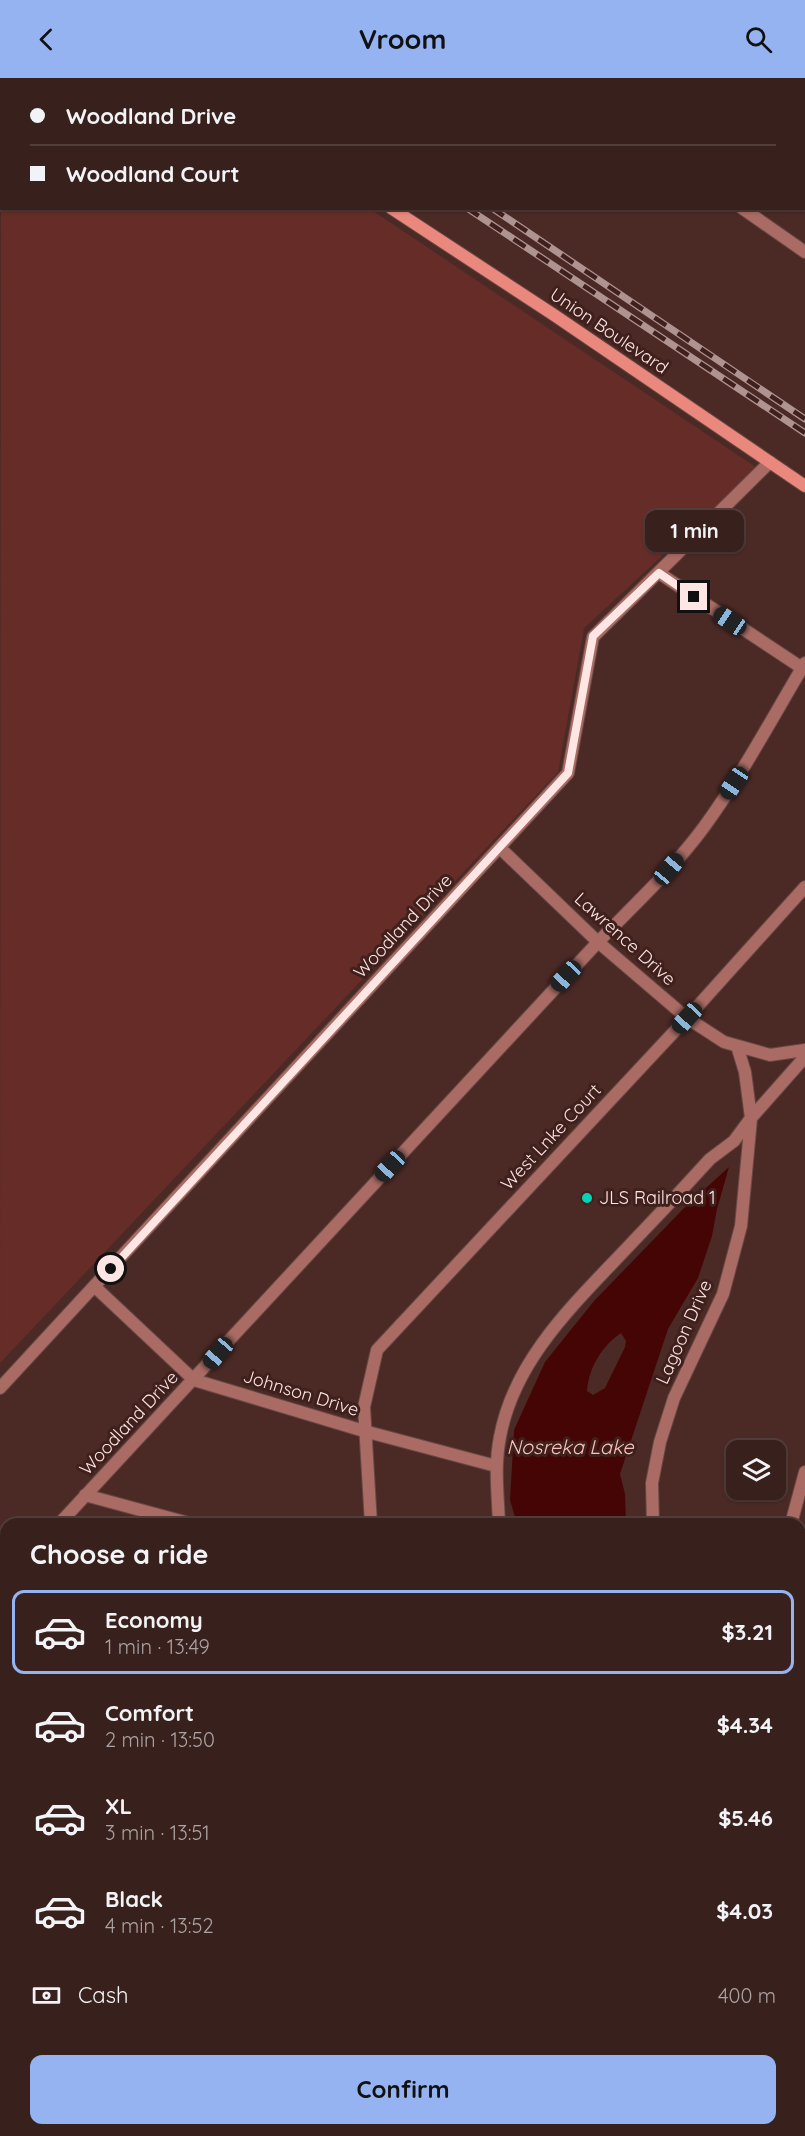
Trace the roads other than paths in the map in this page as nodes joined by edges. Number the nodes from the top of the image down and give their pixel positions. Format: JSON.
{"nodes":[{"id":1,"x":394,"y":210,"type":"edge"},
{"id":2,"x":745,"y":210,"type":"edge"},
{"id":3,"x":805,"y":252,"type":"edge"},
{"id":4,"x":770,"y":462,"type":"junction"},
{"id":5,"x":805,"y":486,"type":"edge"},
{"id":6,"x":659,"y":573,"type":"junction"},
{"id":7,"x":803,"y":666,"type":"edge"},
{"id":8,"x":500,"y":848,"type":"junction"},
{"id":9,"x":805,"y":887,"type":"edge"},
{"id":10,"x":598,"y":942,"type":"junction"},
{"id":11,"x":687,"y":1018,"type":"junction"},
{"id":12,"x":737,"y":1046,"type":"junction"},
{"id":13,"x":805,"y":1050,"type":"edge"},
{"id":14,"x":805,"y":1057,"type":"edge"},
{"id":15,"x":751,"y":1118,"type":"junction"},
{"id":16,"x":94,"y":1286,"type":"junction"},
{"id":17,"x":194,"y":1380,"type":"junction"},
{"id":18,"x":0,"y":1388,"type":"edge"},
{"id":19,"x":364,"y":1431,"type":"junction"},
{"id":20,"x":496,"y":1466,"type":"junction"},
{"id":21,"x":805,"y":1472,"type":"edge"},
{"id":22,"x":85,"y":1495,"type":"junction"},
{"id":23,"x":64,"y":1518,"type":"edge"},
{"id":24,"x":170,"y":1518,"type":"edge"},
{"id":25,"x":371,"y":1518,"type":"edge"},
{"id":26,"x":499,"y":1518,"type":"edge"},
{"id":27,"x":652,"y":1518,"type":"edge"},
{"id":28,"x":793,"y":1518,"type":"edge"}],
"edges":[{"from":1,"to":4,"type":"main road","name":"Union Boulevard"},
{"from":2,"to":3,"type":"street"},
{"from":4,"to":5,"type":"main road","name":"Union Boulevard"},
{"from":4,"to":6,"type":"street","name":"Woodland Drive"},
{"from":6,"to":7,"type":"street"},
{"from":6,"to":8,"type":"street","name":"Woodland Drive"},
{"from":7,"to":10,"type":"street","name":"Woodland Drive"},
{"from":8,"to":10,"type":"street","name":"Lawrence Drive"},
{"from":8,"to":16,"type":"street","name":"Woodland Drive"},
{"from":9,"to":11,"type":"street","name":"West Lnke Court"},
{"from":10,"to":11,"type":"street","name":"Lawrence Drive"},
{"from":10,"to":17,"type":"street","name":"Woodland Drive"},
{"from":11,"to":12,"type":"street","name":"Lawrence Drive"},
{"from":11,"to":19,"type":"street","name":"West Lnke Court"},
{"from":12,"to":13,"type":"street","name":"Lawrence Drive"},
{"from":12,"to":15,"type":"street","name":"Lagoon Drive"},
{"from":14,"to":15,"type":"street"},
{"from":15,"to":20,"type":"street"},
{"from":15,"to":27,"type":"street","name":"Lagoon Drive"},
{"from":16,"to":17,"type":"street","name":"Johnson Drive"},
{"from":16,"to":18,"type":"street","name":"Woodland Drive"},
{"from":17,"to":19,"type":"street","name":"Johnson Drive"},
{"from":17,"to":22,"type":"street","name":"Woodland Drive"},
{"from":19,"to":20,"type":"street","name":"Johnson Drive"},
{"from":19,"to":25,"type":"street","name":"West Lnke Court"},
{"from":20,"to":26,"type":"street"},
{"from":21,"to":28,"type":"street"},
{"from":22,"to":23,"type":"street","name":"Woodland Drive"},
{"from":22,"to":24,"type":"street"}]}
